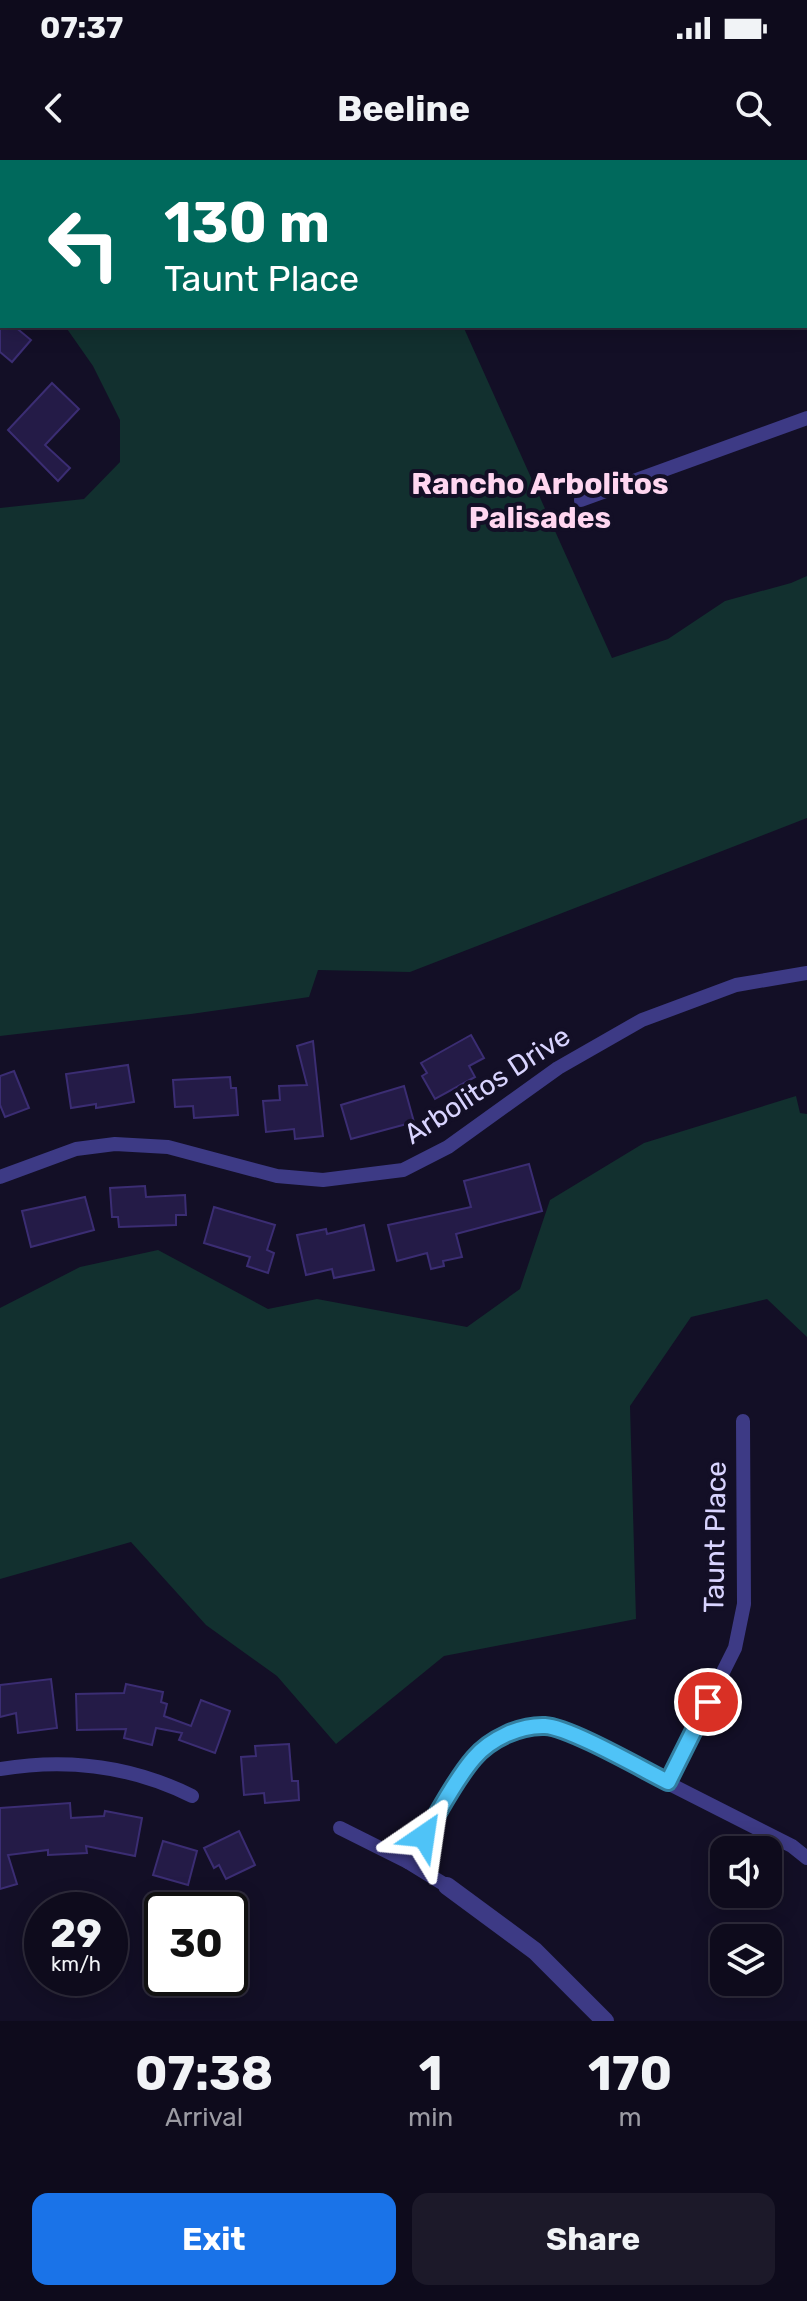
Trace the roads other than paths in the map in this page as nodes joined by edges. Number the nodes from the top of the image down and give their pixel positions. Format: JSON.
{"nodes":[{"id":1,"x":807,"y":418,"type":"edge"},
{"id":2,"x":581,"y":500,"type":"dead end"},
{"id":3,"x":807,"y":973,"type":"edge"},
{"id":4,"x":0,"y":1177,"type":"edge"},
{"id":5,"x":743,"y":1421,"type":"dead end"},
{"id":6,"x":0,"y":1769,"type":"edge"},
{"id":7,"x":668,"y":1782,"type":"junction"},
{"id":8,"x":192,"y":1796,"type":"dead end"},
{"id":9,"x":340,"y":1828,"type":"dead end"},
{"id":10,"x":807,"y":1858,"type":"edge"},
{"id":11,"x":408,"y":1862,"type":"junction"},
{"id":12,"x":447,"y":1886,"type":"joint"},
{"id":13,"x":605,"y":2021,"type":"edge"}],
"edges":[{"from":1,"to":2,"type":"street"},
{"from":3,"to":4,"type":"street","name":"Arbolitos Drive"},
{"from":5,"to":7,"type":"street","name":"Taunt Place"},
{"from":6,"to":8,"type":"street"},
{"from":7,"to":10,"type":"street"},
{"from":7,"to":11,"type":"street"},
{"from":9,"to":11,"type":"street"},
{"from":11,"to":12,"type":"street"},
{"from":12,"to":13,"type":"street"}]}
